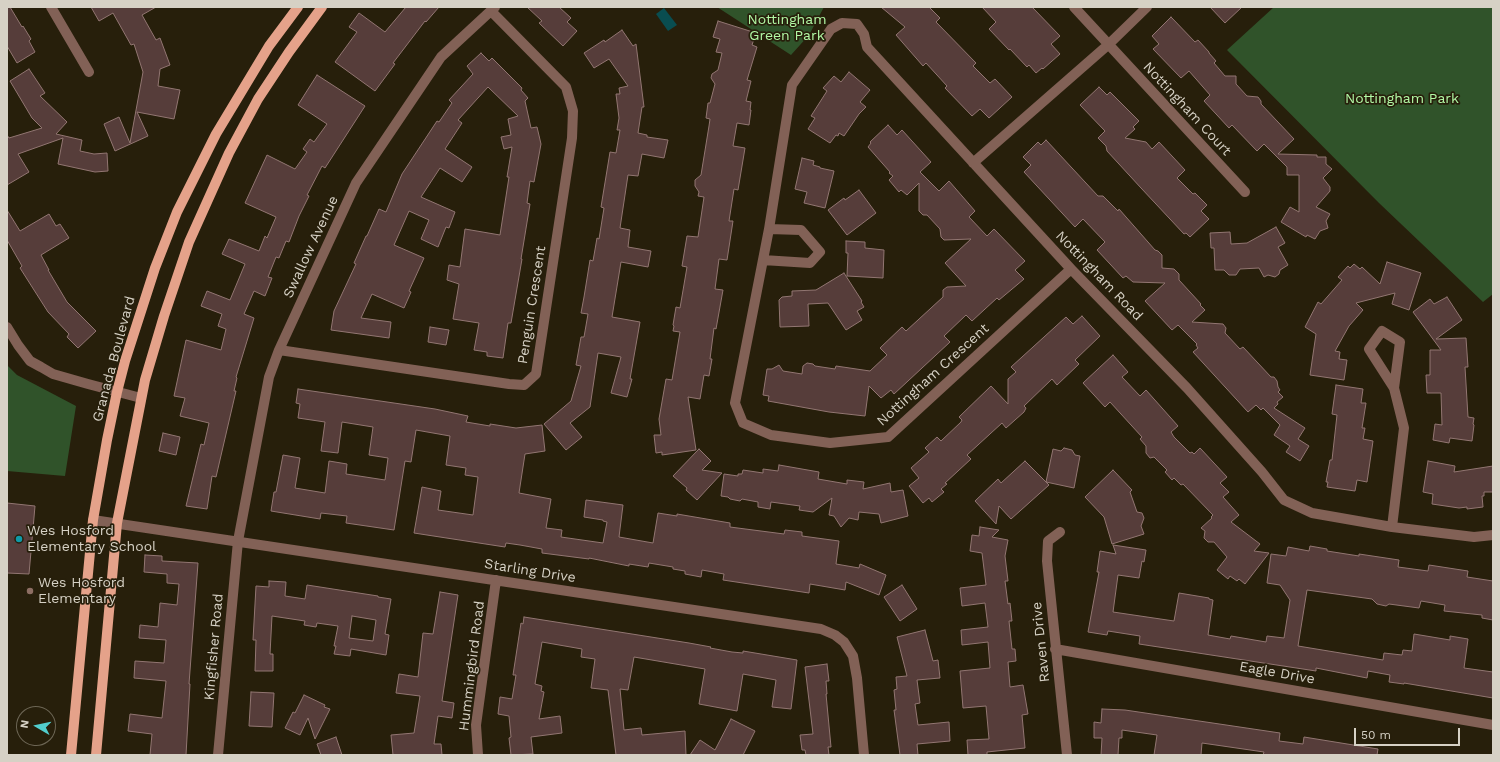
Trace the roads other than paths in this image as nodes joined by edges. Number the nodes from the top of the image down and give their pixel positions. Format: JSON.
{"nodes":[{"id":1,"x":52,"y":7,"type":"edge"},
{"id":2,"x":298,"y":7,"type":"edge"},
{"id":3,"x":322,"y":7,"type":"edge"},
{"id":4,"x":1074,"y":7,"type":"edge"},
{"id":5,"x":1147,"y":7,"type":"edge"},
{"id":6,"x":493,"y":9,"type":"edge"},
{"id":7,"x":1109,"y":44,"type":"junction"},
{"id":8,"x":89,"y":72,"type":"dead end"},
{"id":9,"x":973,"y":163,"type":"junction"},
{"id":10,"x":1245,"y":192,"type":"dead end"},
{"id":11,"x":769,"y":229,"type":"junction"},
{"id":12,"x":763,"y":260,"type":"junction"},
{"id":13,"x":1071,"y":269,"type":"junction"},
{"id":14,"x":7,"y":326,"type":"edge"},
{"id":15,"x":279,"y":350,"type":"junction"},
{"id":16,"x":1394,"y":388,"type":"junction"},
{"id":17,"x":116,"y":392,"type":"junction"},
{"id":18,"x":142,"y":398,"type":"junction"},
{"id":19,"x":93,"y":520,"type":"junction"},
{"id":20,"x":117,"y":523,"type":"junction"},
{"id":21,"x":1392,"y":527,"type":"junction"},
{"id":22,"x":1060,"y":532,"type":"dead end"},
{"id":23,"x":1493,"y":534,"type":"edge"},
{"id":24,"x":238,"y":541,"type":"junction"},
{"id":25,"x":496,"y":580,"type":"junction"},
{"id":26,"x":1055,"y":649,"type":"junction"},
{"id":27,"x":1493,"y":725,"type":"edge"},
{"id":28,"x":71,"y":755,"type":"edge"},
{"id":29,"x":96,"y":755,"type":"edge"},
{"id":30,"x":218,"y":755,"type":"edge"},
{"id":31,"x":478,"y":755,"type":"edge"},
{"id":32,"x":864,"y":755,"type":"edge"},
{"id":33,"x":1067,"y":755,"type":"edge"}],
"edges":[{"from":1,"to":8,"type":"street"},
{"from":2,"to":17,"type":"main road","name":"Granada Boulevard"},
{"from":3,"to":18,"type":"main road"},
{"from":4,"to":7,"type":"street","name":"Nottingham Court"},
{"from":5,"to":7,"type":"street"},
{"from":6,"to":15,"type":"street","name":"Swallow Avenue"},
{"from":6,"to":15,"type":"street","name":"Penguin Crescent"},
{"from":7,"to":9,"type":"street"},
{"from":7,"to":10,"type":"street","name":"Nottingham Court"},
{"from":9,"to":11,"type":"street","name":"Nottingham Crescent"},
{"from":9,"to":13,"type":"street","name":"Nottingham Road"},
{"from":11,"to":12,"type":"street","name":"Nottingham Crescent"},
{"from":11,"to":12,"type":"street"},
{"from":12,"to":13,"type":"street","name":"Nottingham Crescent"},
{"from":13,"to":21,"type":"street","name":"Nottingham Road"},
{"from":14,"to":17,"type":"street"},
{"from":15,"to":24,"type":"street","name":"Swallow Avenue"},
{"from":16,"to":16,"type":"street"},
{"from":16,"to":21,"type":"street"},
{"from":17,"to":18,"type":"street"},
{"from":17,"to":19,"type":"main road","name":"Granada Boulevard"},
{"from":18,"to":20,"type":"main road"},
{"from":19,"to":20,"type":"street","name":"Starling Drive"},
{"from":19,"to":28,"type":"main road","name":"Granada Boulevard"},
{"from":20,"to":24,"type":"street","name":"Starling Drive"},
{"from":20,"to":29,"type":"main road"},
{"from":21,"to":23,"type":"street","name":"Nottingham Road"},
{"from":22,"to":26,"type":"street","name":"Raven Drive"},
{"from":24,"to":25,"type":"street","name":"Starling Drive"},
{"from":24,"to":30,"type":"street","name":"Kingfisher Road"},
{"from":25,"to":31,"type":"street","name":"Hummingbird Road"},
{"from":25,"to":32,"type":"street","name":"Starling Drive"},
{"from":26,"to":27,"type":"street","name":"Eagle Drive"},
{"from":26,"to":33,"type":"street","name":"Raven Drive"}]}
